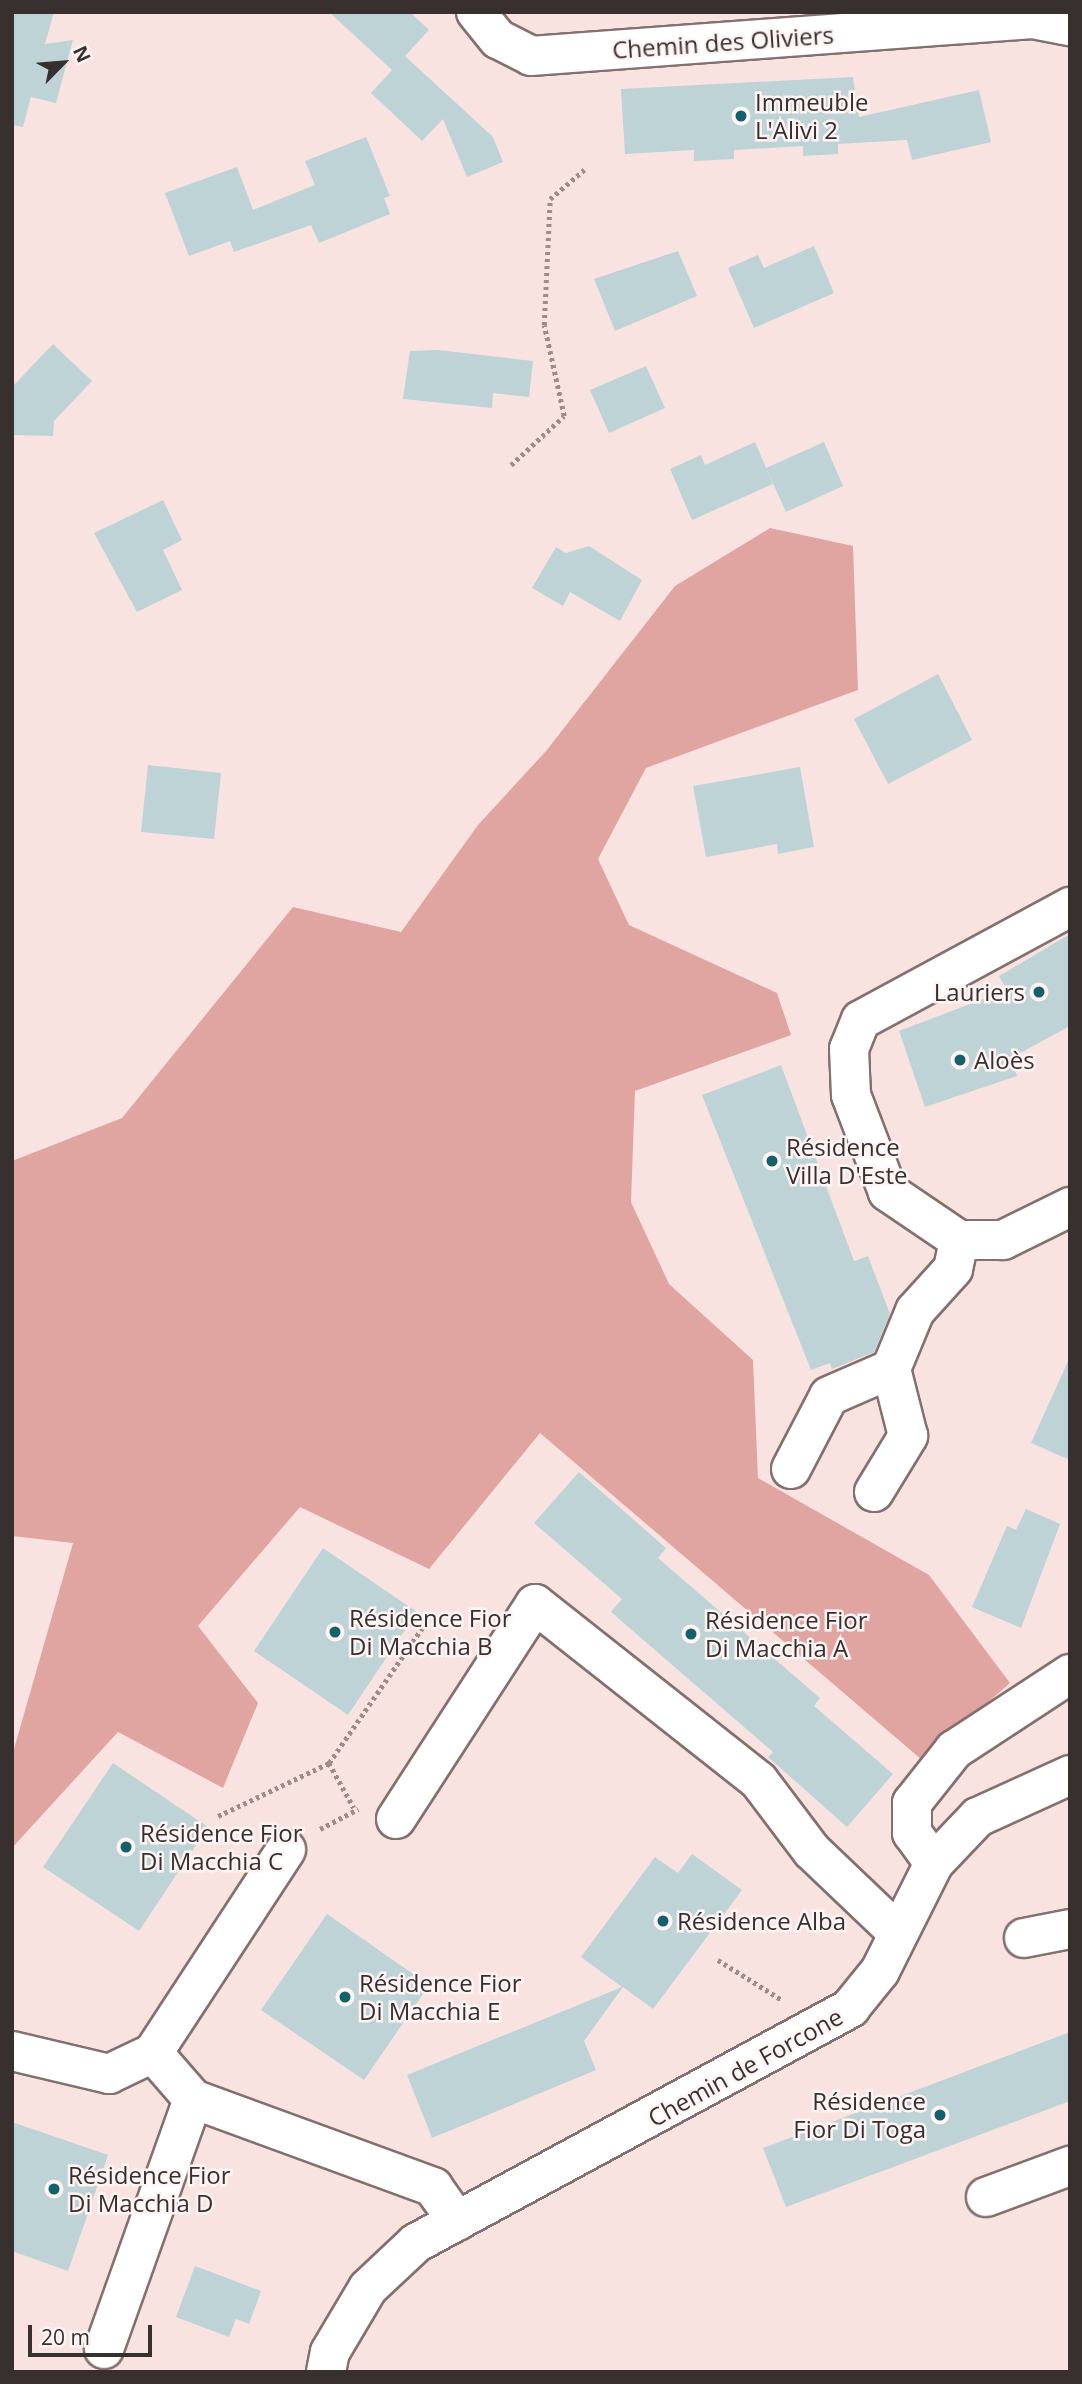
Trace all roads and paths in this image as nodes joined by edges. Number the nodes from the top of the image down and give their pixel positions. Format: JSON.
{"nodes":[{"id":1,"x":476,"y":12,"type":"edge"},
{"id":2,"x":1070,"y":26,"type":"edge"},
{"id":3,"x":584,"y":170,"type":"dead end"},
{"id":4,"x":511,"y":465,"type":"dead end"},
{"id":5,"x":1070,"y":907,"type":"edge"},
{"id":6,"x":1070,"y":1207,"type":"edge"},
{"id":7,"x":959,"y":1240,"type":"junction"},
{"id":8,"x":891,"y":1369,"type":"junction"},
{"id":9,"x":791,"y":1469,"type":"dead end"},
{"id":10,"x":874,"y":1492,"type":"dead end"},
{"id":11,"x":425,"y":1624,"type":"dead end"},
{"id":12,"x":1070,"y":1674,"type":"edge"},
{"id":13,"x":329,"y":1763,"type":"junction"},
{"id":14,"x":1070,"y":1775,"type":"edge"},
{"id":15,"x":354,"y":1808,"type":"junction"},
{"id":16,"x":218,"y":1816,"type":"dead end"},
{"id":17,"x":396,"y":1819,"type":"joint"},
{"id":18,"x":286,"y":1850,"type":"joint"},
{"id":19,"x":934,"y":1863,"type":"junction"},
{"id":20,"x":1070,"y":1929,"type":"edge"},
{"id":21,"x":897,"y":1932,"type":"junction"},
{"id":22,"x":1024,"y":1938,"type":"dead end"},
{"id":23,"x":718,"y":1961,"type":"dead end"},
{"id":24,"x":821,"y":2025,"type":"junction"},
{"id":25,"x":12,"y":2050,"type":"edge"},
{"id":26,"x":153,"y":2053,"type":"junction"},
{"id":27,"x":193,"y":2099,"type":"junction"},
{"id":28,"x":1070,"y":2166,"type":"edge"},
{"id":29,"x":986,"y":2197,"type":"dead end"},
{"id":30,"x":457,"y":2221,"type":"junction"},
{"id":31,"x":104,"y":2349,"type":"dead end"},
{"id":32,"x":326,"y":2372,"type":"edge"}],
"edges":[{"from":1,"to":2,"type":"street","name":"Chemin des Oliviers"},
{"from":3,"to":4,"type":"path"},
{"from":5,"to":7,"type":"street"},
{"from":6,"to":7,"type":"street"},
{"from":7,"to":8,"type":"street"},
{"from":8,"to":9,"type":"street"},
{"from":8,"to":10,"type":"street"},
{"from":11,"to":13,"type":"path"},
{"from":12,"to":19,"type":"street"},
{"from":13,"to":15,"type":"path"},
{"from":13,"to":16,"type":"path"},
{"from":14,"to":19,"type":"street","name":"Chemin de Forcone"},
{"from":15,"to":17,"type":"path"},
{"from":15,"to":18,"type":"path"},
{"from":17,"to":21,"type":"street"},
{"from":18,"to":26,"type":"street"},
{"from":19,"to":21,"type":"street","name":"Chemin de Forcone"},
{"from":20,"to":22,"type":"street"},
{"from":21,"to":24,"type":"street","name":"Chemin de Forcone"},
{"from":23,"to":24,"type":"path"},
{"from":24,"to":30,"type":"street","name":"Chemin de Forcone"},
{"from":25,"to":26,"type":"street"},
{"from":26,"to":27,"type":"street"},
{"from":27,"to":30,"type":"street"},
{"from":27,"to":31,"type":"street"},
{"from":28,"to":29,"type":"street"},
{"from":30,"to":32,"type":"street","name":"Chemin de Forcone"}]}
